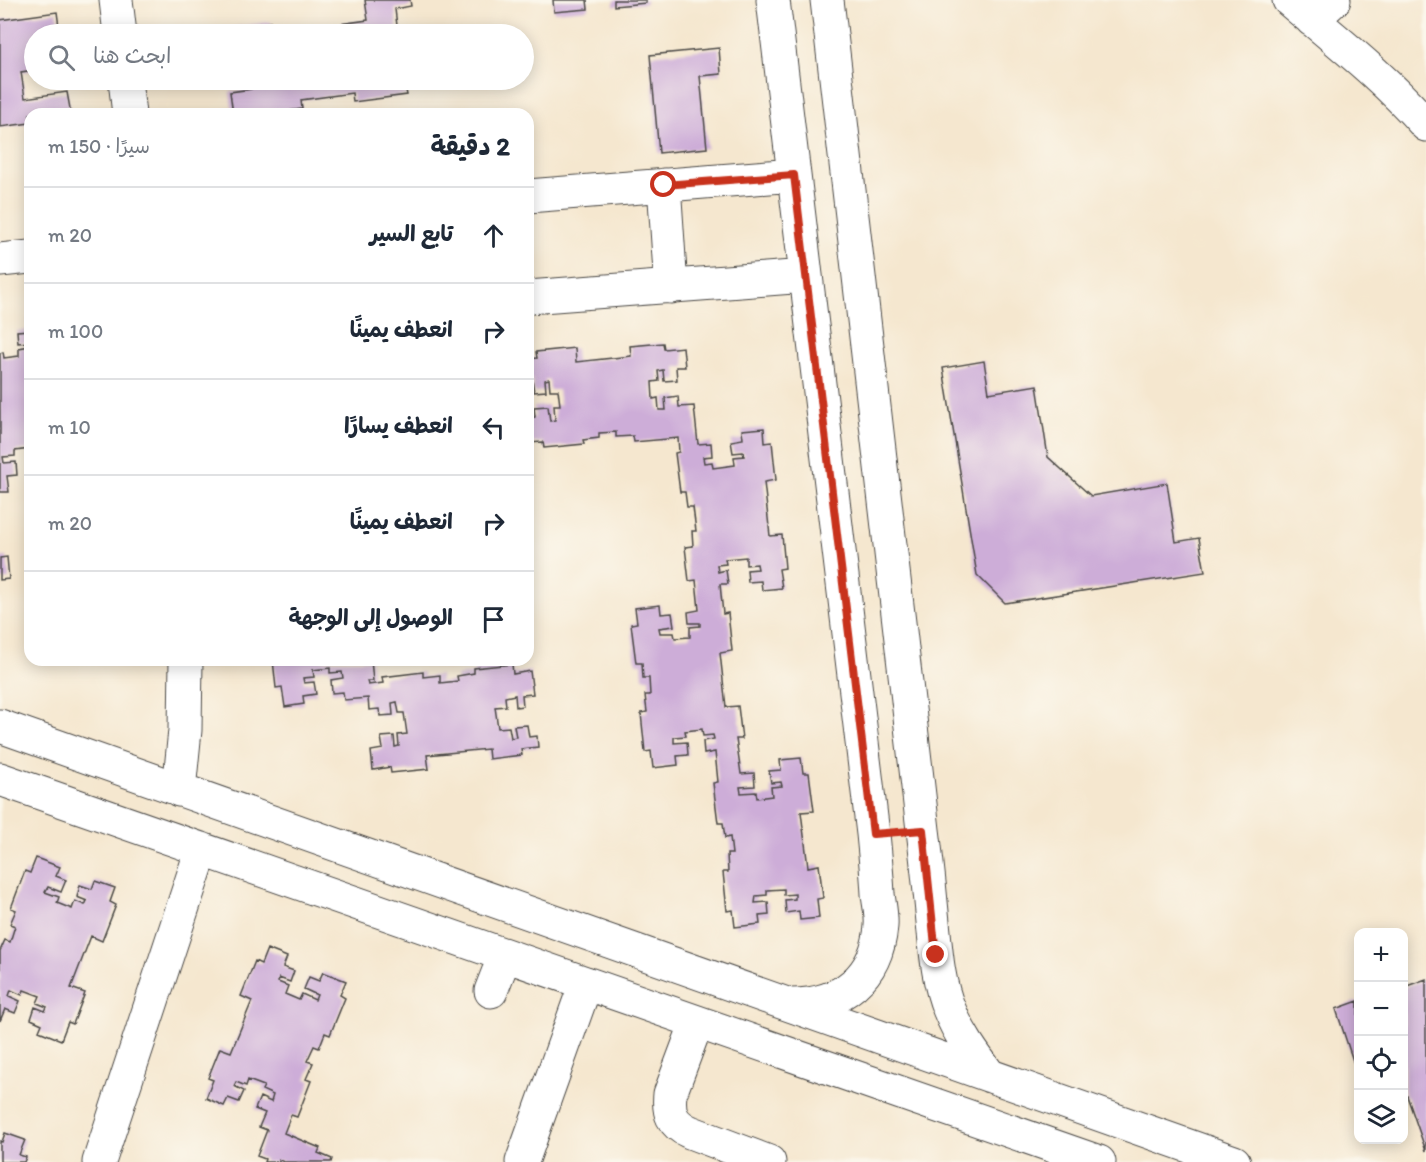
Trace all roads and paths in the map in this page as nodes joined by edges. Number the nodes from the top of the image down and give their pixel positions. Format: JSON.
{"nodes":[{"id":1,"x":116,"y":0,"type":"edge"},
{"id":2,"x":773,"y":0,"type":"edge"},
{"id":3,"x":827,"y":0,"type":"edge"},
{"id":4,"x":1312,"y":7,"type":"edge"},
{"id":5,"x":119,"y":24,"type":"edge"},
{"id":6,"x":126,"y":90,"type":"edge"},
{"id":7,"x":128,"y":108,"type":"edge"},
{"id":8,"x":1426,"y":125,"type":"edge"},
{"id":9,"x":794,"y":175,"type":"junction"},
{"id":10,"x":664,"y":185,"type":"junction"},
{"id":11,"x":534,"y":196,"type":"edge"},
{"id":12,"x":24,"y":258,"type":"edge"},
{"id":13,"x":0,"y":260,"type":"edge"},
{"id":14,"x":806,"y":276,"type":"junction"},
{"id":15,"x":671,"y":287,"type":"junction"},
{"id":16,"x":534,"y":297,"type":"edge"},
{"id":17,"x":186,"y":666,"type":"edge"},
{"id":18,"x":0,"y":726,"type":"edge"},
{"id":19,"x":0,"y":778,"type":"edge"},
{"id":20,"x":179,"y":790,"type":"junction"},
{"id":21,"x":923,"y":830,"type":"junction"},
{"id":22,"x":873,"y":834,"type":"junction"},
{"id":23,"x":202,"y":849,"type":"junction"},
{"id":24,"x":505,"y":955,"type":"junction"},
{"id":25,"x":586,"y":983,"type":"junction"},
{"id":26,"x":491,"y":991,"type":"dead end"},
{"id":27,"x":788,"y":1006,"type":"junction"},
{"id":28,"x":697,"y":1022,"type":"junction"},
{"id":29,"x":990,"y":1076,"type":"junction"},
{"id":30,"x":99,"y":1162,"type":"edge"},
{"id":31,"x":522,"y":1162,"type":"edge"},
{"id":32,"x":769,"y":1162,"type":"edge"},
{"id":33,"x":1097,"y":1162,"type":"edge"},
{"id":34,"x":1234,"y":1162,"type":"edge"}],
"edges":[{"from":1,"to":5,"type":"street"},
{"from":2,"to":9,"type":"street"},
{"from":3,"to":21,"type":"street"},
{"from":4,"to":8,"type":"street"},
{"from":6,"to":7,"type":"street"},
{"from":9,"to":10,"type":"street"},
{"from":9,"to":14,"type":"street"},
{"from":10,"to":11,"type":"street"},
{"from":10,"to":15,"type":"street"},
{"from":12,"to":13,"type":"street"},
{"from":14,"to":15,"type":"street"},
{"from":14,"to":22,"type":"street"},
{"from":15,"to":16,"type":"street"},
{"from":17,"to":20,"type":"street"},
{"from":18,"to":20,"type":"street"},
{"from":19,"to":23,"type":"street"},
{"from":20,"to":27,"type":"street"},
{"from":21,"to":22,"type":"street"},
{"from":21,"to":29,"type":"street"},
{"from":22,"to":27,"type":"street"},
{"from":23,"to":24,"type":"street"},
{"from":23,"to":30,"type":"street"},
{"from":24,"to":25,"type":"street"},
{"from":24,"to":26,"type":"street"},
{"from":25,"to":28,"type":"street"},
{"from":25,"to":31,"type":"street"},
{"from":27,"to":29,"type":"street"},
{"from":28,"to":32,"type":"street"},
{"from":28,"to":33,"type":"street"},
{"from":29,"to":34,"type":"street"}]}
